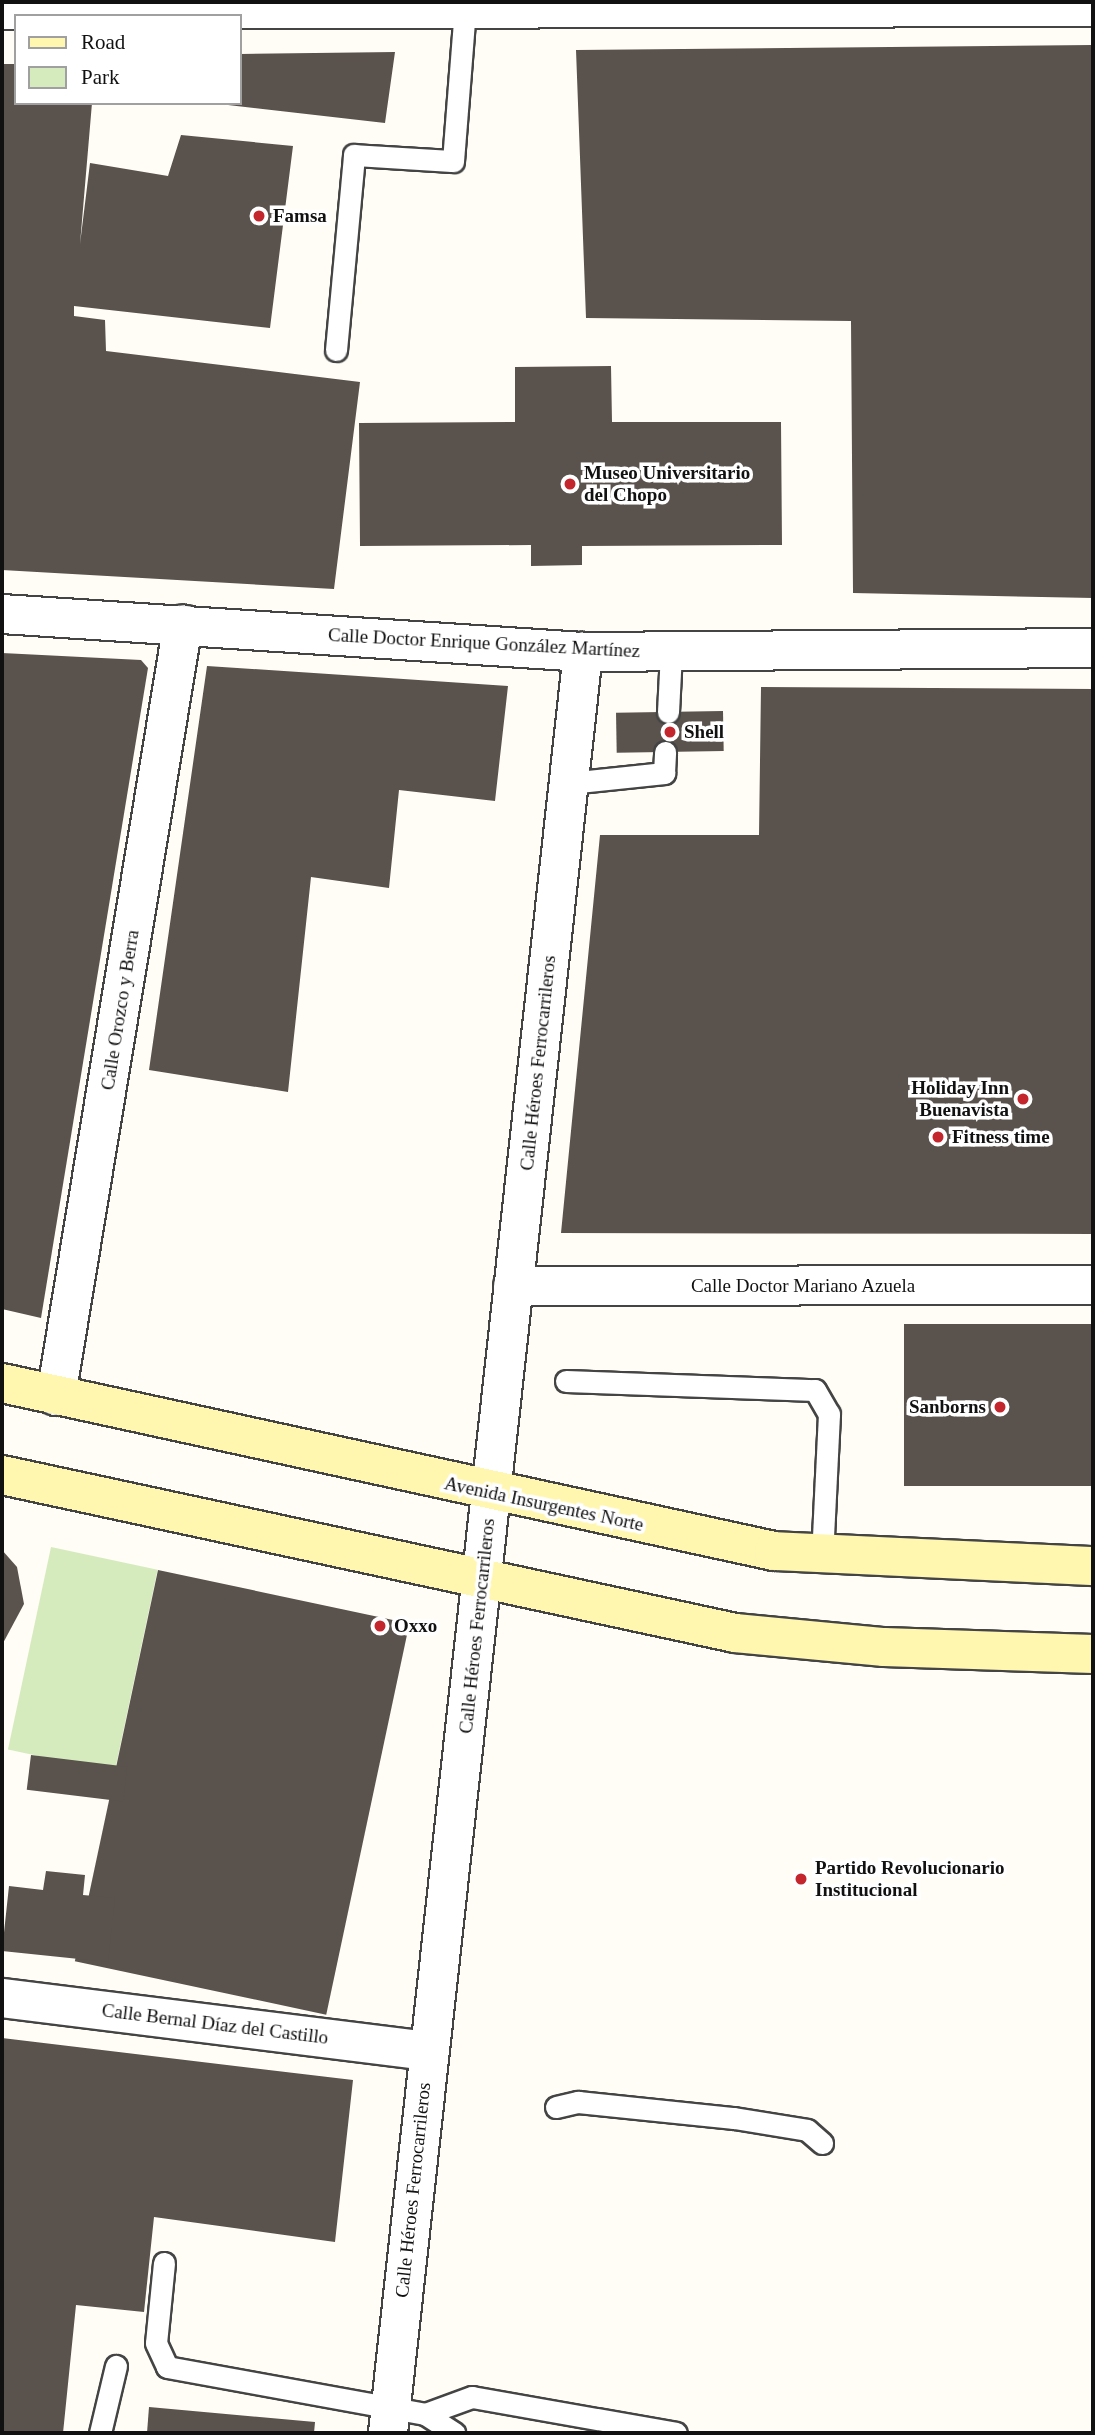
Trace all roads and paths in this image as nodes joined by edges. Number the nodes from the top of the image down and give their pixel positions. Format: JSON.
{"nodes":[{"id":1,"x":1093,"y":7,"type":"edge"},
{"id":2,"x":465,"y":8,"type":"junction"},
{"id":3,"x":2,"y":10,"type":"edge"},
{"id":4,"x":336,"y":349,"type":"dead end"},
{"id":5,"x":2,"y":614,"type":"edge"},
{"id":6,"x":183,"y":624,"type":"junction"},
{"id":7,"x":1093,"y":648,"type":"edge"},
{"id":8,"x":583,"y":652,"type":"junction"},
{"id":9,"x":671,"y":652,"type":"junction"},
{"id":10,"x":668,"y":712,"type":"dead end"},
{"id":11,"x":665,"y":752,"type":"dead end"},
{"id":12,"x":569,"y":782,"type":"junction"},
{"id":13,"x":1093,"y":1285,"type":"edge"},
{"id":14,"x":513,"y":1286,"type":"junction"},
{"id":15,"x":566,"y":1381,"type":"dead end"},
{"id":16,"x":2,"y":1384,"type":"edge"},
{"id":17,"x":56,"y":1396,"type":"junction"},
{"id":18,"x":2,"y":1475,"type":"edge"},
{"id":19,"x":492,"y":1493,"type":"junction"},
{"id":20,"x":822,"y":1556,"type":"junction"},
{"id":21,"x":1093,"y":1566,"type":"edge"},
{"id":22,"x":484,"y":1581,"type":"junction"},
{"id":23,"x":1093,"y":1654,"type":"edge"},
{"id":24,"x":2,"y":1998,"type":"edge"},
{"id":25,"x":428,"y":2051,"type":"junction"},
{"id":26,"x":556,"y":2107,"type":"dead end"},
{"id":27,"x":822,"y":2143,"type":"dead end"},
{"id":28,"x":164,"y":2263,"type":"dead end"},
{"id":29,"x":116,"y":2366,"type":"dead end"},
{"id":30,"x":402,"y":2418,"type":"edge"},
{"id":31,"x":100,"y":2433,"type":"edge"},
{"id":32,"x":454,"y":2433,"type":"edge"},
{"id":33,"x":676,"y":2433,"type":"edge"}],
"edges":[{"from":1,"to":2,"type":"street"},
{"from":2,"to":3,"type":"street"},
{"from":2,"to":4,"type":"lane"},
{"from":5,"to":6,"type":"street","name":"Calle Doctor Enrique González Martínez"},
{"from":6,"to":8,"type":"street","name":"Calle Doctor Enrique González Martínez"},
{"from":6,"to":17,"type":"street","name":"Calle Orozco y Berra"},
{"from":7,"to":9,"type":"street","name":"Calle Doctor Enrique González Martínez"},
{"from":8,"to":9,"type":"street","name":"Calle Doctor Enrique González Martínez"},
{"from":8,"to":12,"type":"street","name":"Calle Héroes Ferrocarrileros"},
{"from":9,"to":10,"type":"lane"},
{"from":11,"to":12,"type":"lane"},
{"from":12,"to":14,"type":"street","name":"Calle Héroes Ferrocarrileros"},
{"from":13,"to":14,"type":"street","name":"Calle Doctor Mariano Azuela"},
{"from":14,"to":19,"type":"street","name":"Calle Héroes Ferrocarrileros"},
{"from":15,"to":20,"type":"lane"},
{"from":16,"to":17,"type":"main road","name":"Avenida Insurgentes Norte"},
{"from":17,"to":19,"type":"main road","name":"Avenida Insurgentes Norte"},
{"from":18,"to":22,"type":"main road"},
{"from":19,"to":20,"type":"main road","name":"Avenida Insurgentes Norte"},
{"from":19,"to":22,"type":"street","name":"Calle Héroes Ferrocarrileros"},
{"from":20,"to":21,"type":"main road","name":"Avenida Insurgentes Norte"},
{"from":22,"to":23,"type":"main road"},
{"from":22,"to":25,"type":"street","name":"Calle Héroes Ferrocarrileros"},
{"from":24,"to":25,"type":"street","name":"Calle Bernal Díaz del Castillo"},
{"from":25,"to":30,"type":"street","name":"Calle Héroes Ferrocarrileros"},
{"from":26,"to":27,"type":"lane"},
{"from":28,"to":30,"type":"lane"},
{"from":29,"to":31,"type":"lane"},
{"from":30,"to":32,"type":"lane"},
{"from":30,"to":33,"type":"lane"}]}
